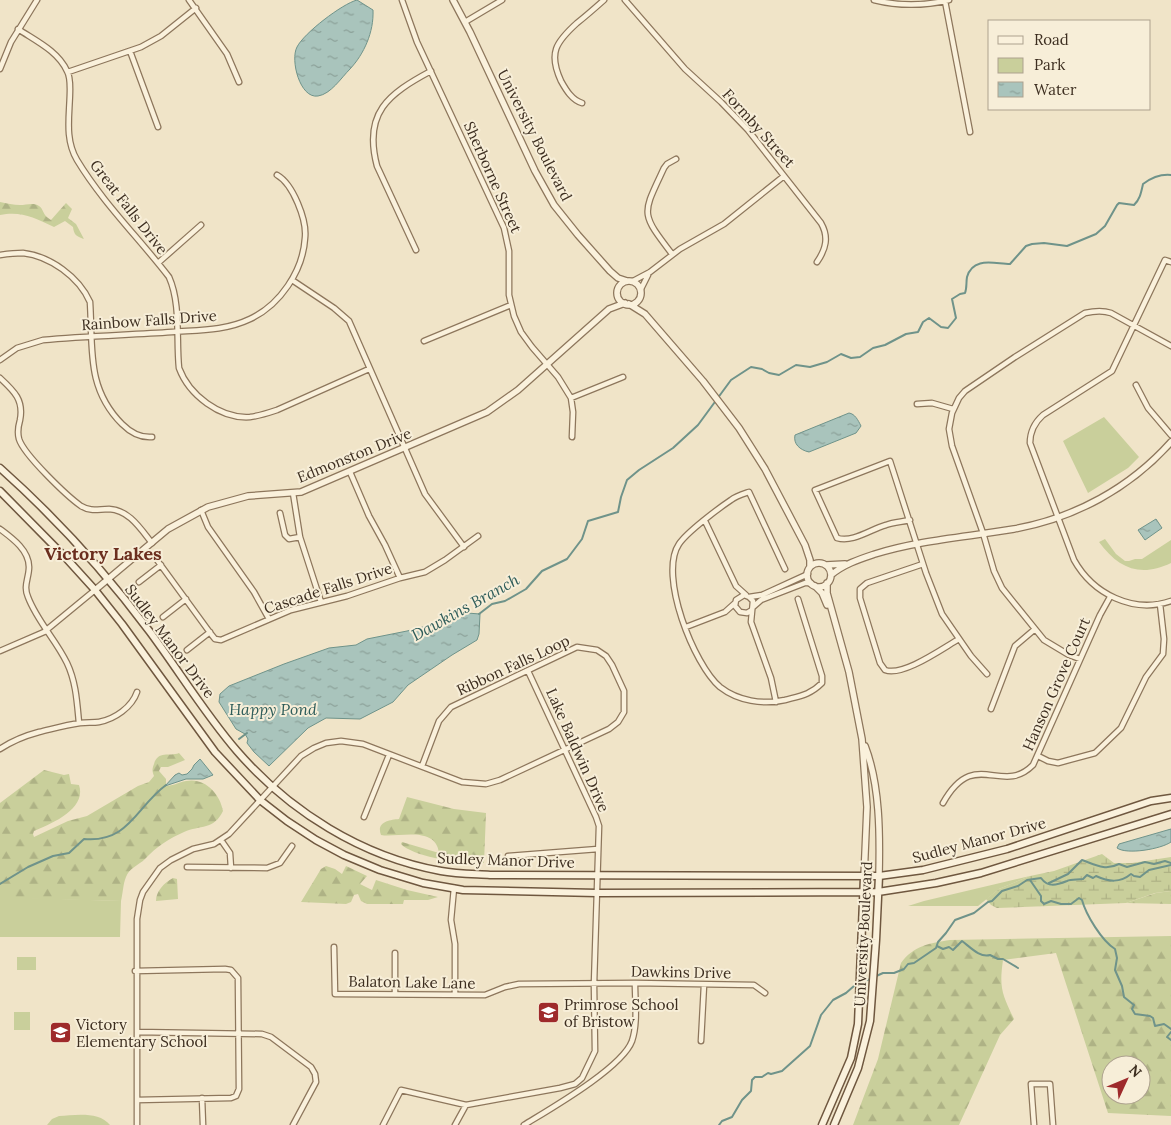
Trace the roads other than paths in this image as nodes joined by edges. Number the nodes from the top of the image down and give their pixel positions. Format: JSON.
{"nodes":[{"id":1,"x":37,"y":0,"type":"edge"},
{"id":2,"x":189,"y":0,"type":"edge"},
{"id":3,"x":402,"y":0,"type":"edge"},
{"id":4,"x":453,"y":0,"type":"edge"},
{"id":5,"x":502,"y":0,"type":"edge"},
{"id":6,"x":604,"y":0,"type":"edge"},
{"id":7,"x":625,"y":0,"type":"edge"},
{"id":8,"x":874,"y":0,"type":"edge"},
{"id":9,"x":947,"y":0,"type":"edge"},
{"id":10,"x":196,"y":8,"type":"junction"},
{"id":11,"x":464,"y":22,"type":"junction"},
{"id":12,"x":18,"y":29,"type":"junction"},
{"id":13,"x":130,"y":51,"type":"junction"},
{"id":14,"x":0,"y":69,"type":"edge"},
{"id":15,"x":68,"y":72,"type":"junction"},
{"id":16,"x":431,"y":72,"type":"junction"},
{"id":17,"x":238,"y":82,"type":"dead end"},
{"id":18,"x":582,"y":103,"type":"dead end"},
{"id":19,"x":158,"y":126,"type":"dead end"},
{"id":20,"x":970,"y":132,"type":"dead end"},
{"id":21,"x":676,"y":159,"type":"dead end"},
{"id":22,"x":277,"y":175,"type":"dead end"},
{"id":23,"x":784,"y":176,"type":"junction"},
{"id":24,"x":201,"y":225,"type":"dead end"},
{"id":25,"x":416,"y":250,"type":"dead end"},
{"id":26,"x":672,"y":254,"type":"junction"},
{"id":27,"x":0,"y":255,"type":"edge"},
{"id":28,"x":817,"y":262,"type":"dead end"},
{"id":29,"x":1171,"y":262,"type":"edge"},
{"id":30,"x":158,"y":263,"type":"junction"},
{"id":31,"x":610,"y":271,"type":"junction"},
{"id":32,"x":650,"y":272,"type":"junction"},
{"id":33,"x":292,"y":280,"type":"junction"},
{"id":34,"x":630,"y":281,"type":"junction"},
{"id":35,"x":641,"y":289,"type":"junction"},
{"id":36,"x":618,"y":292,"type":"junction"},
{"id":37,"x":640,"y":298,"type":"junction"},
{"id":38,"x":627,"y":304,"type":"junction"},
{"id":39,"x":511,"y":305,"type":"junction"},
{"id":40,"x":609,"y":310,"type":"junction"},
{"id":41,"x":645,"y":314,"type":"junction"},
{"id":42,"x":1134,"y":325,"type":"junction"},
{"id":43,"x":177,"y":331,"type":"junction"},
{"id":44,"x":92,"y":337,"type":"junction"},
{"id":45,"x":424,"y":341,"type":"dead end"},
{"id":46,"x":1171,"y":346,"type":"edge"},
{"id":47,"x":0,"y":360,"type":"edge"},
{"id":48,"x":548,"y":364,"type":"junction"},
{"id":49,"x":369,"y":369,"type":"junction"},
{"id":50,"x":623,"y":376,"type":"dead end"},
{"id":51,"x":0,"y":378,"type":"edge"},
{"id":52,"x":1136,"y":385,"type":"dead end"},
{"id":53,"x":571,"y":398,"type":"junction"},
{"id":54,"x":917,"y":404,"type":"dead end"},
{"id":55,"x":953,"y":409,"type":"junction"},
{"id":56,"x":1171,"y":436,"type":"edge"},
{"id":57,"x":572,"y":437,"type":"dead end"},
{"id":58,"x":152,"y":438,"type":"dead end"},
{"id":59,"x":1171,"y":442,"type":"edge"},
{"id":60,"x":406,"y":448,"type":"junction"},
{"id":61,"x":0,"y":468,"type":"edge"},
{"id":62,"x":350,"y":472,"type":"junction"},
{"id":63,"x":0,"y":491,"type":"edge"},
{"id":64,"x":293,"y":493,"type":"junction"},
{"id":65,"x":201,"y":510,"type":"junction"},
{"id":66,"x":280,"y":514,"type":"dead end"},
{"id":67,"x":1057,"y":517,"type":"junction"},
{"id":68,"x":910,"y":520,"type":"junction"},
{"id":69,"x":705,"y":521,"type":"junction"},
{"id":70,"x":0,"y":528,"type":"edge"},
{"id":71,"x":984,"y":533,"type":"junction"},
{"id":72,"x":300,"y":536,"type":"junction"},
{"id":73,"x":478,"y":536,"type":"dead end"},
{"id":74,"x":152,"y":543,"type":"junction"},
{"id":75,"x":917,"y":543,"type":"junction"},
{"id":76,"x":805,"y":545,"type":"junction"},
{"id":77,"x":464,"y":547,"type":"junction"},
{"id":78,"x":824,"y":564,"type":"junction"},
{"id":79,"x":847,"y":564,"type":"junction"},
{"id":80,"x":923,"y":564,"type":"junction"},
{"id":81,"x":810,"y":567,"type":"junction"},
{"id":82,"x":785,"y":569,"type":"dead end"},
{"id":83,"x":808,"y":574,"type":"junction"},
{"id":84,"x":831,"y":575,"type":"junction"},
{"id":85,"x":400,"y":578,"type":"junction"},
{"id":86,"x":108,"y":579,"type":"junction"},
{"id":87,"x":138,"y":582,"type":"dead end"},
{"id":88,"x":827,"y":583,"type":"junction"},
{"id":89,"x":813,"y":584,"type":"junction"},
{"id":90,"x":736,"y":586,"type":"junction"},
{"id":91,"x":94,"y":590,"type":"junction"},
{"id":92,"x":748,"y":596,"type":"junction"},
{"id":93,"x":1110,"y":597,"type":"junction"},
{"id":94,"x":186,"y":599,"type":"junction"},
{"id":95,"x":798,"y":599,"type":"dead end"},
{"id":96,"x":1171,"y":601,"type":"edge"},
{"id":97,"x":321,"y":602,"type":"junction"},
{"id":98,"x":736,"y":602,"type":"junction"},
{"id":99,"x":1160,"y":604,"type":"junction"},
{"id":100,"x":752,"y":608,"type":"junction"},
{"id":101,"x":725,"y":612,"type":"junction"},
{"id":102,"x":741,"y":613,"type":"junction"},
{"id":103,"x":832,"y":616,"type":"junction"},
{"id":104,"x":163,"y":617,"type":"dead end"},
{"id":105,"x":269,"y":619,"type":"junction"},
{"id":106,"x":751,"y":622,"type":"junction"},
{"id":107,"x":686,"y":627,"type":"junction"},
{"id":108,"x":1035,"y":629,"type":"junction"},
{"id":109,"x":47,"y":630,"type":"junction"},
{"id":110,"x":210,"y":632,"type":"junction"},
{"id":111,"x":959,"y":639,"type":"junction"},
{"id":112,"x":0,"y":650,"type":"edge"},
{"id":113,"x":187,"y":650,"type":"dead end"},
{"id":114,"x":1080,"y":659,"type":"junction"},
{"id":115,"x":528,"y":671,"type":"junction"},
{"id":116,"x":987,"y":674,"type":"dead end"},
{"id":117,"x":137,"y":692,"type":"dead end"},
{"id":118,"x":776,"y":702,"type":"junction"},
{"id":119,"x":991,"y":709,"type":"dead end"},
{"id":120,"x":79,"y":723,"type":"junction"},
{"id":121,"x":862,"y":739,"type":"junction"},
{"id":122,"x":0,"y":749,"type":"edge"},
{"id":123,"x":565,"y":750,"type":"junction"},
{"id":124,"x":389,"y":755,"type":"junction"},
{"id":125,"x":1038,"y":756,"type":"junction"},
{"id":126,"x":422,"y":766,"type":"junction"},
{"id":127,"x":272,"y":788,"type":"junction"},
{"id":128,"x":1171,"y":798,"type":"edge"},
{"id":129,"x":260,"y":800,"type":"junction"},
{"id":130,"x":943,"y":804,"type":"dead end"},
{"id":131,"x":1171,"y":814,"type":"edge"},
{"id":132,"x":364,"y":817,"type":"dead end"},
{"id":133,"x":221,"y":840,"type":"junction"},
{"id":134,"x":292,"y":846,"type":"dead end"},
{"id":135,"x":598,"y":849,"type":"junction"},
{"id":136,"x":508,"y":856,"type":"dead end"},
{"id":137,"x":187,"y":867,"type":"dead end"},
{"id":138,"x":231,"y":868,"type":"junction"},
{"id":139,"x":598,"y":876,"type":"junction"},
{"id":140,"x":879,"y":876,"type":"junction"},
{"id":141,"x":864,"y":877,"type":"junction"},
{"id":142,"x":454,"y":888,"type":"junction"},
{"id":143,"x":864,"y":892,"type":"junction"},
{"id":144,"x":878,"y":892,"type":"junction"},
{"id":145,"x":597,"y":893,"type":"junction"},
{"id":146,"x":334,"y":947,"type":"dead end"},
{"id":147,"x":395,"y":953,"type":"dead end"},
{"id":148,"x":136,"y":971,"type":"junction"},
{"id":149,"x":635,"y":983,"type":"junction"},
{"id":150,"x":594,"y":984,"type":"junction"},
{"id":151,"x":704,"y":985,"type":"junction"},
{"id":152,"x":765,"y":993,"type":"dead end"},
{"id":153,"x":395,"y":994,"type":"junction"},
{"id":154,"x":455,"y":995,"type":"junction"},
{"id":155,"x":137,"y":1032,"type":"junction"},
{"id":156,"x":238,"y":1034,"type":"junction"},
{"id":157,"x":701,"y":1041,"type":"dead end"},
{"id":158,"x":202,"y":1098,"type":"junction"},
{"id":159,"x":137,"y":1100,"type":"junction"},
{"id":160,"x":466,"y":1105,"type":"junction"},
{"id":161,"x":137,"y":1125,"type":"edge"},
{"id":162,"x":202,"y":1125,"type":"edge"},
{"id":163,"x":293,"y":1125,"type":"edge"},
{"id":164,"x":383,"y":1125,"type":"edge"},
{"id":165,"x":455,"y":1125,"type":"edge"},
{"id":166,"x":524,"y":1125,"type":"edge"},
{"id":167,"x":822,"y":1125,"type":"edge"},
{"id":168,"x":834,"y":1125,"type":"edge"},
{"id":169,"x":1034,"y":1125,"type":"edge"},
{"id":170,"x":1053,"y":1125,"type":"edge"}],
"edges":[{"from":1,"to":12,"type":"street"},
{"from":2,"to":10,"type":"street"},
{"from":3,"to":16,"type":"street","name":"Sherborne Street"},
{"from":4,"to":11,"type":"street","name":"University Boulevard"},
{"from":5,"to":11,"type":"street"},
{"from":6,"to":18,"type":"street"},
{"from":7,"to":23,"type":"street","name":"Formby Street"},
{"from":8,"to":9,"type":"street"},
{"from":9,"to":20,"type":"street"},
{"from":10,"to":13,"type":"street"},
{"from":10,"to":17,"type":"street"},
{"from":11,"to":31,"type":"street","name":"University Boulevard"},
{"from":12,"to":14,"type":"street"},
{"from":12,"to":15,"type":"street"},
{"from":13,"to":15,"type":"street"},
{"from":13,"to":19,"type":"street"},
{"from":15,"to":30,"type":"street","name":"Great Falls Drive"},
{"from":16,"to":25,"type":"street"},
{"from":16,"to":39,"type":"street","name":"Sherborne Street"},
{"from":21,"to":26,"type":"street"},
{"from":22,"to":33,"type":"street","name":"Rainbow Falls Drive"},
{"from":23,"to":26,"type":"street"},
{"from":23,"to":28,"type":"street","name":"Formby Street"},
{"from":24,"to":30,"type":"street"},
{"from":26,"to":32,"type":"street"},
{"from":27,"to":44,"type":"street"},
{"from":29,"to":42,"type":"street"},
{"from":30,"to":43,"type":"street","name":"Great Falls Drive"},
{"from":31,"to":34,"type":"street","name":"University Boulevard"},
{"from":31,"to":36,"type":"street","name":"University Boulevard"},
{"from":32,"to":34,"type":"street"},
{"from":32,"to":35,"type":"street"},
{"from":33,"to":43,"type":"street","name":"Rainbow Falls Drive"},
{"from":33,"to":49,"type":"street"},
{"from":34,"to":35,"type":"street"},
{"from":34,"to":36,"type":"street"},
{"from":35,"to":37,"type":"street"},
{"from":36,"to":38,"type":"street"},
{"from":36,"to":40,"type":"street","name":"Edmonston Drive"},
{"from":37,"to":38,"type":"street"},
{"from":37,"to":41,"type":"street"},
{"from":38,"to":40,"type":"street","name":"Edmonston Drive"},
{"from":38,"to":41,"type":"street"},
{"from":39,"to":45,"type":"street"},
{"from":39,"to":48,"type":"street","name":"Sherborne Street"},
{"from":40,"to":48,"type":"street","name":"Edmonston Drive"},
{"from":41,"to":76,"type":"street"},
{"from":42,"to":46,"type":"street"},
{"from":42,"to":55,"type":"street"},
{"from":42,"to":67,"type":"street"},
{"from":43,"to":44,"type":"street","name":"Rainbow Falls Drive"},
{"from":43,"to":49,"type":"street","name":"Great Falls Drive"},
{"from":44,"to":47,"type":"street","name":"Rainbow Falls Drive"},
{"from":44,"to":58,"type":"street"},
{"from":48,"to":53,"type":"street","name":"Sherborne Street"},
{"from":48,"to":60,"type":"street","name":"Edmonston Drive"},
{"from":49,"to":60,"type":"street"},
{"from":50,"to":53,"type":"street"},
{"from":51,"to":74,"type":"street"},
{"from":52,"to":56,"type":"street"},
{"from":53,"to":57,"type":"street"},
{"from":54,"to":55,"type":"street"},
{"from":55,"to":71,"type":"street"},
{"from":59,"to":67,"type":"street"},
{"from":60,"to":62,"type":"street","name":"Edmonston Drive"},
{"from":60,"to":77,"type":"street"},
{"from":61,"to":86,"type":"main road","name":"Sudley Manor Drive"},
{"from":62,"to":64,"type":"street","name":"Edmonston Drive"},
{"from":62,"to":85,"type":"street"},
{"from":63,"to":91,"type":"main road","name":"Sudley Manor Drive"},
{"from":64,"to":65,"type":"street","name":"Edmonston Drive"},
{"from":64,"to":72,"type":"street"},
{"from":65,"to":74,"type":"street","name":"Edmonston Drive"},
{"from":65,"to":105,"type":"street"},
{"from":66,"to":72,"type":"street"},
{"from":67,"to":71,"type":"street"},
{"from":67,"to":93,"type":"street"},
{"from":68,"to":68,"type":"street"},
{"from":68,"to":75,"type":"street"},
{"from":69,"to":82,"type":"street"},
{"from":69,"to":90,"type":"street"},
{"from":69,"to":107,"type":"street"},
{"from":70,"to":109,"type":"street"},
{"from":71,"to":75,"type":"street"},
{"from":71,"to":108,"type":"street"},
{"from":72,"to":97,"type":"street"},
{"from":73,"to":77,"type":"street","name":"Cascade Falls Drive"},
{"from":74,"to":86,"type":"street","name":"Edmonston Drive"},
{"from":75,"to":79,"type":"street"},
{"from":75,"to":80,"type":"street"},
{"from":76,"to":78,"type":"street"},
{"from":76,"to":81,"type":"street"},
{"from":77,"to":85,"type":"street","name":"Cascade Falls Drive"},
{"from":78,"to":79,"type":"street"},
{"from":78,"to":81,"type":"street"},
{"from":78,"to":84,"type":"street"},
{"from":79,"to":84,"type":"street"},
{"from":80,"to":111,"type":"street"},
{"from":80,"to":111,"type":"street"},
{"from":81,"to":83,"type":"street"},
{"from":83,"to":89,"type":"street"},
{"from":83,"to":92,"type":"street"},
{"from":84,"to":88,"type":"street"},
{"from":85,"to":97,"type":"street","name":"Cascade Falls Drive"},
{"from":86,"to":91,"type":"street","name":"Edmonston Drive"},
{"from":86,"to":127,"type":"main road","name":"Sudley Manor Drive"},
{"from":87,"to":94,"type":"street"},
{"from":88,"to":89,"type":"street"},
{"from":88,"to":103,"type":"street","name":"University Boulevard"},
{"from":89,"to":100,"type":"street"},
{"from":89,"to":103,"type":"street","name":"University Boulevard"},
{"from":90,"to":92,"type":"street"},
{"from":90,"to":98,"type":"street"},
{"from":91,"to":109,"type":"street"},
{"from":91,"to":129,"type":"main road","name":"Sudley Manor Drive"},
{"from":92,"to":98,"type":"street"},
{"from":92,"to":100,"type":"street"},
{"from":93,"to":99,"type":"street"},
{"from":93,"to":114,"type":"street","name":"Hanson Grove Court"},
{"from":94,"to":104,"type":"street"},
{"from":94,"to":110,"type":"street"},
{"from":95,"to":118,"type":"street"},
{"from":96,"to":99,"type":"street"},
{"from":97,"to":105,"type":"street","name":"Cascade Falls Drive"},
{"from":98,"to":101,"type":"street"},
{"from":98,"to":102,"type":"street"},
{"from":99,"to":125,"type":"street"},
{"from":100,"to":102,"type":"street"},
{"from":100,"to":106,"type":"street"},
{"from":101,"to":102,"type":"street"},
{"from":101,"to":107,"type":"street"},
{"from":102,"to":106,"type":"street"},
{"from":103,"to":121,"type":"street","name":"University Boulevard"},
{"from":105,"to":110,"type":"street","name":"Cascade Falls Drive"},
{"from":106,"to":118,"type":"street"},
{"from":107,"to":118,"type":"street"},
{"from":108,"to":114,"type":"street"},
{"from":108,"to":119,"type":"street"},
{"from":109,"to":112,"type":"street"},
{"from":109,"to":120,"type":"street"},
{"from":110,"to":113,"type":"street"},
{"from":111,"to":116,"type":"street"},
{"from":114,"to":125,"type":"street","name":"Hanson Grove Court"},
{"from":115,"to":123,"type":"street","name":"Lake Baldwin Drive"},
{"from":115,"to":123,"type":"street","name":"Ribbon Falls Loop"},
{"from":115,"to":126,"type":"street","name":"Ribbon Falls Loop"},
{"from":117,"to":120,"type":"street"},
{"from":120,"to":122,"type":"street"},
{"from":121,"to":140,"type":"street","name":"University Boulevard"},
{"from":121,"to":141,"type":"street","name":"University Boulevard"},
{"from":123,"to":126,"type":"street","name":"Ribbon Falls Loop"},
{"from":123,"to":135,"type":"street","name":"Lake Baldwin Drive"},
{"from":124,"to":126,"type":"street","name":"Ribbon Falls Loop"},
{"from":124,"to":127,"type":"street","name":"Ribbon Falls Loop"},
{"from":124,"to":132,"type":"street"},
{"from":125,"to":130,"type":"street","name":"Hanson Grove Court"},
{"from":127,"to":129,"type":"street","name":"Ribbon Falls Loop"},
{"from":127,"to":139,"type":"main road","name":"Sudley Manor Drive"},
{"from":128,"to":140,"type":"main road","name":"Sudley Manor Drive"},
{"from":129,"to":133,"type":"street","name":"Ribbon Falls Loop"},
{"from":129,"to":142,"type":"main road","name":"Sudley Manor Drive"},
{"from":131,"to":144,"type":"main road","name":"Sudley Manor Drive"},
{"from":133,"to":138,"type":"street"},
{"from":133,"to":148,"type":"street"},
{"from":134,"to":138,"type":"street"},
{"from":135,"to":136,"type":"street"},
{"from":135,"to":139,"type":"street","name":"Lake Baldwin Drive"},
{"from":137,"to":138,"type":"street"},
{"from":139,"to":141,"type":"main road","name":"Sudley Manor Drive"},
{"from":139,"to":145,"type":"street","name":"Lake Baldwin Drive"},
{"from":140,"to":141,"type":"main road","name":"Sudley Manor Drive"},
{"from":140,"to":144,"type":"main road","name":"University Boulevard"},
{"from":141,"to":143,"type":"main road","name":"University Boulevard"},
{"from":142,"to":145,"type":"main road","name":"Sudley Manor Drive"},
{"from":142,"to":154,"type":"street"},
{"from":143,"to":144,"type":"main road","name":"Sudley Manor Drive"},
{"from":143,"to":145,"type":"main road","name":"Sudley Manor Drive"},
{"from":143,"to":167,"type":"main road","name":"University Boulevard"},
{"from":144,"to":168,"type":"main road","name":"University Boulevard"},
{"from":145,"to":150,"type":"street","name":"Lake Baldwin Drive"},
{"from":146,"to":153,"type":"street","name":"Balaton Lake Lane"},
{"from":147,"to":153,"type":"street"},
{"from":148,"to":155,"type":"street"},
{"from":148,"to":156,"type":"street"},
{"from":149,"to":150,"type":"street","name":"Dawkins Drive"},
{"from":149,"to":151,"type":"street","name":"Dawkins Drive"},
{"from":149,"to":166,"type":"street"},
{"from":150,"to":154,"type":"street","name":"Balaton Lake Lane"},
{"from":150,"to":160,"type":"street","name":"Lake Baldwin Drive"},
{"from":151,"to":152,"type":"street","name":"Dawkins Drive"},
{"from":151,"to":157,"type":"street"},
{"from":153,"to":154,"type":"street","name":"Balaton Lake Lane"},
{"from":155,"to":156,"type":"street"},
{"from":155,"to":159,"type":"street"},
{"from":156,"to":158,"type":"street"},
{"from":156,"to":163,"type":"street"},
{"from":158,"to":159,"type":"street"},
{"from":158,"to":162,"type":"street"},
{"from":159,"to":161,"type":"street"},
{"from":160,"to":164,"type":"street","name":"Lake Baldwin Drive"},
{"from":160,"to":165,"type":"street"},
{"from":169,"to":170,"type":"street"}]}
